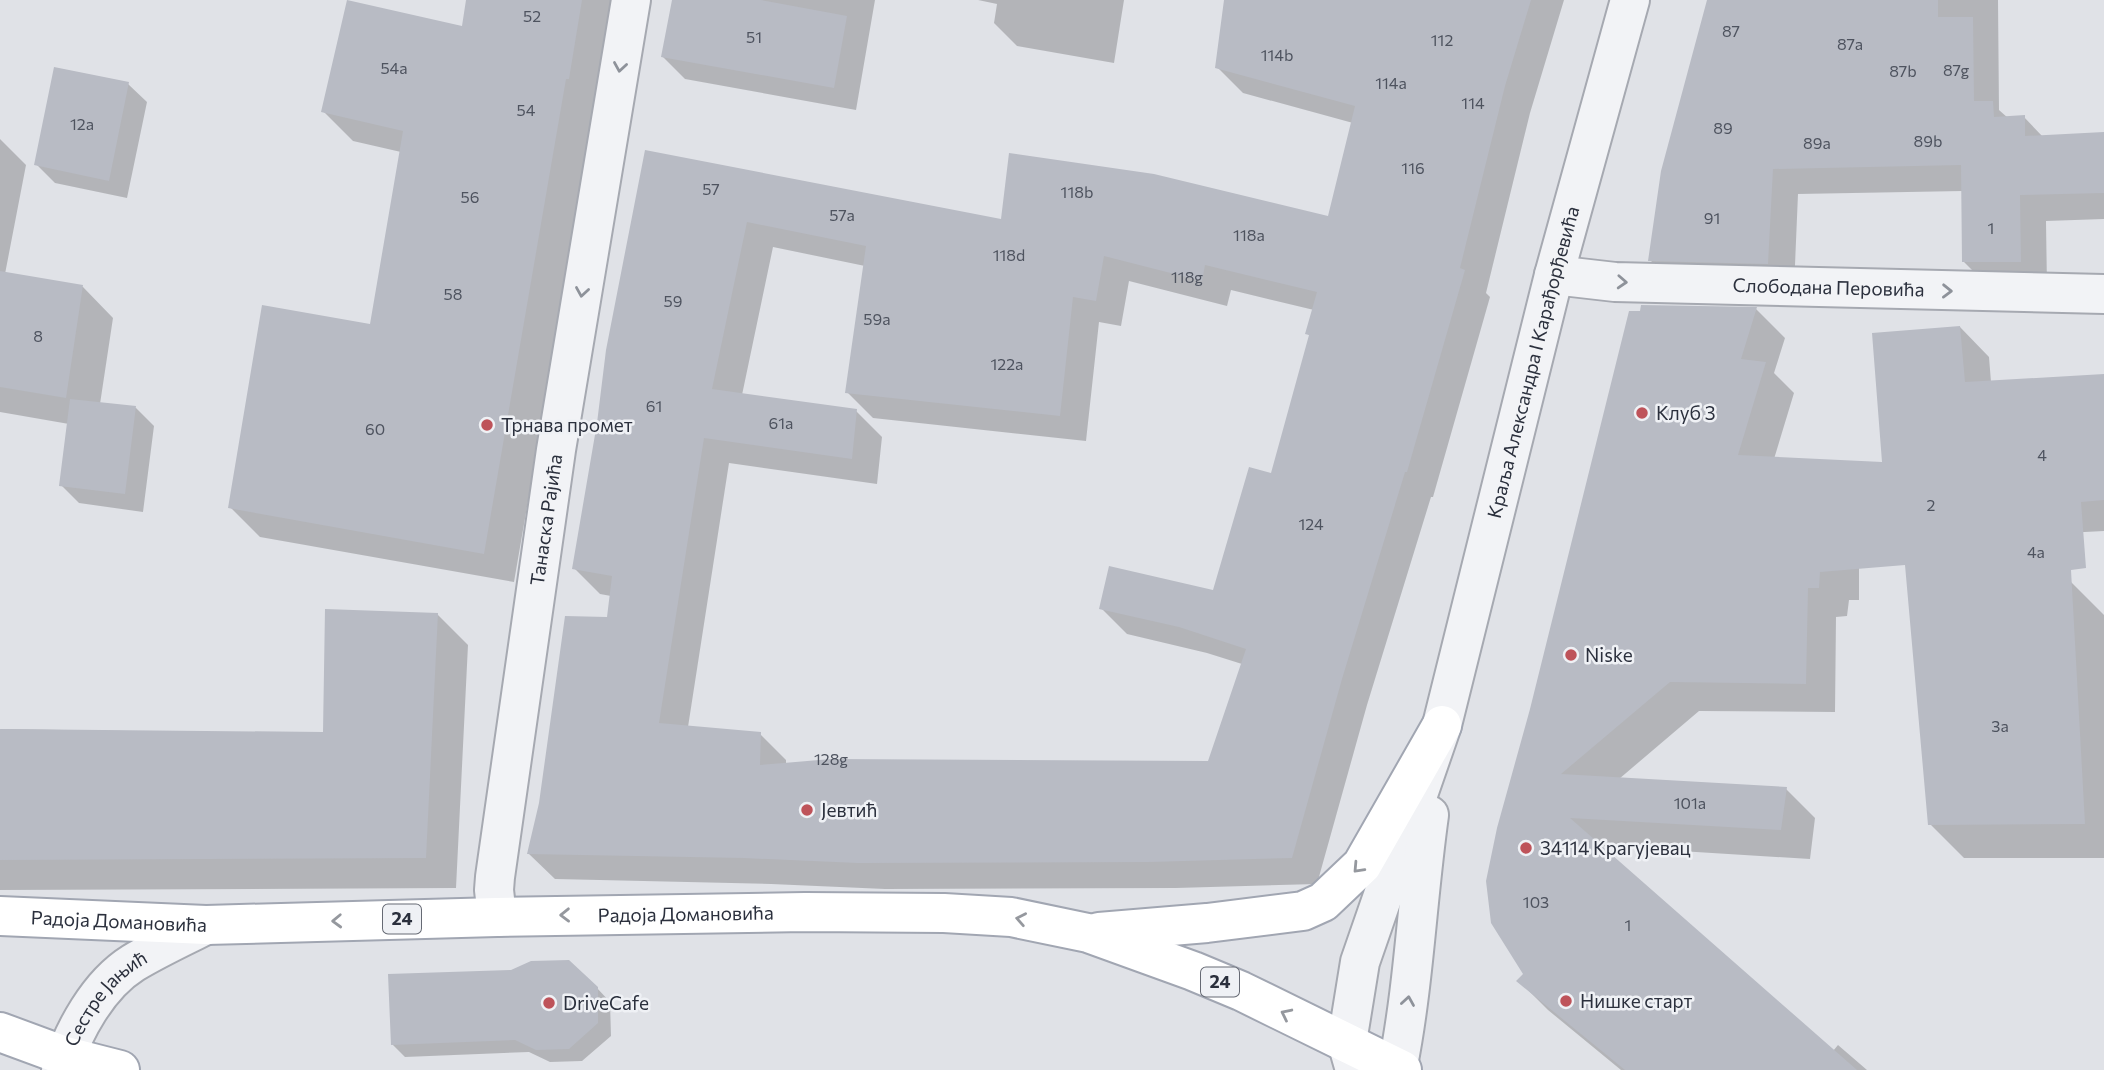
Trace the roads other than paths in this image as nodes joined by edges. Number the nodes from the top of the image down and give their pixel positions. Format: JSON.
{"nodes":[{"id":1,"x":631,"y":0,"type":"edge"},
{"id":2,"x":1630,"y":0,"type":"edge"},
{"id":3,"x":1554,"y":275,"type":"junction"},
{"id":4,"x":2104,"y":294,"type":"edge"},
{"id":5,"x":1442,"y":725,"type":"junction"},
{"id":6,"x":0,"y":916,"type":"edge"},
{"id":7,"x":497,"y":917,"type":"junction"},
{"id":8,"x":206,"y":925,"type":"junction"},
{"id":9,"x":1088,"y":933,"type":"junction"},
{"id":10,"x":0,"y":1032,"type":"edge"},
{"id":11,"x":1351,"y":1056,"type":"edge"},
{"id":12,"x":63,"y":1063,"type":"edge"},
{"id":13,"x":1399,"y":1069,"type":"edge"},
{"id":14,"x":120,"y":1070,"type":"edge"}],
"edges":[{"from":1,"to":7,"type":"street","name":"Танаска Рајића","one_way":true},
{"from":2,"to":3,"type":"street","name":"Краља Александра I Карађорђевића"},
{"from":3,"to":4,"type":"street","name":"Слободана Перовића","one_way":true},
{"from":3,"to":5,"type":"street","name":"Краља Александра I Карађорђевића"},
{"from":5,"to":9,"type":"main road","one_way":true},
{"from":5,"to":11,"type":"street","name":"Краља Александра I Карађорђевића"},
{"from":13,"to":5,"type":"street","name":"Краља Александра I Карађорђевића","one_way":true},
{"from":6,"to":8,"type":"main road","name":"Радоја Домановића","number":"24"},
{"from":7,"to":8,"type":"main road","name":"Радоја Домановића","number":"24","one_way":true},
{"from":9,"to":7,"type":"main road","name":"Радоја Домановића","number":"24","one_way":true},
{"from":8,"to":12,"type":"street","name":"Сестре Јањић"},
{"from":11,"to":9,"type":"main road","name":"Радоја Домановића","number":"24","one_way":true},
{"from":10,"to":12,"type":"main road"},
{"from":11,"to":13,"type":"main road","number":"24"},
{"from":12,"to":14,"type":"main road"}]}
